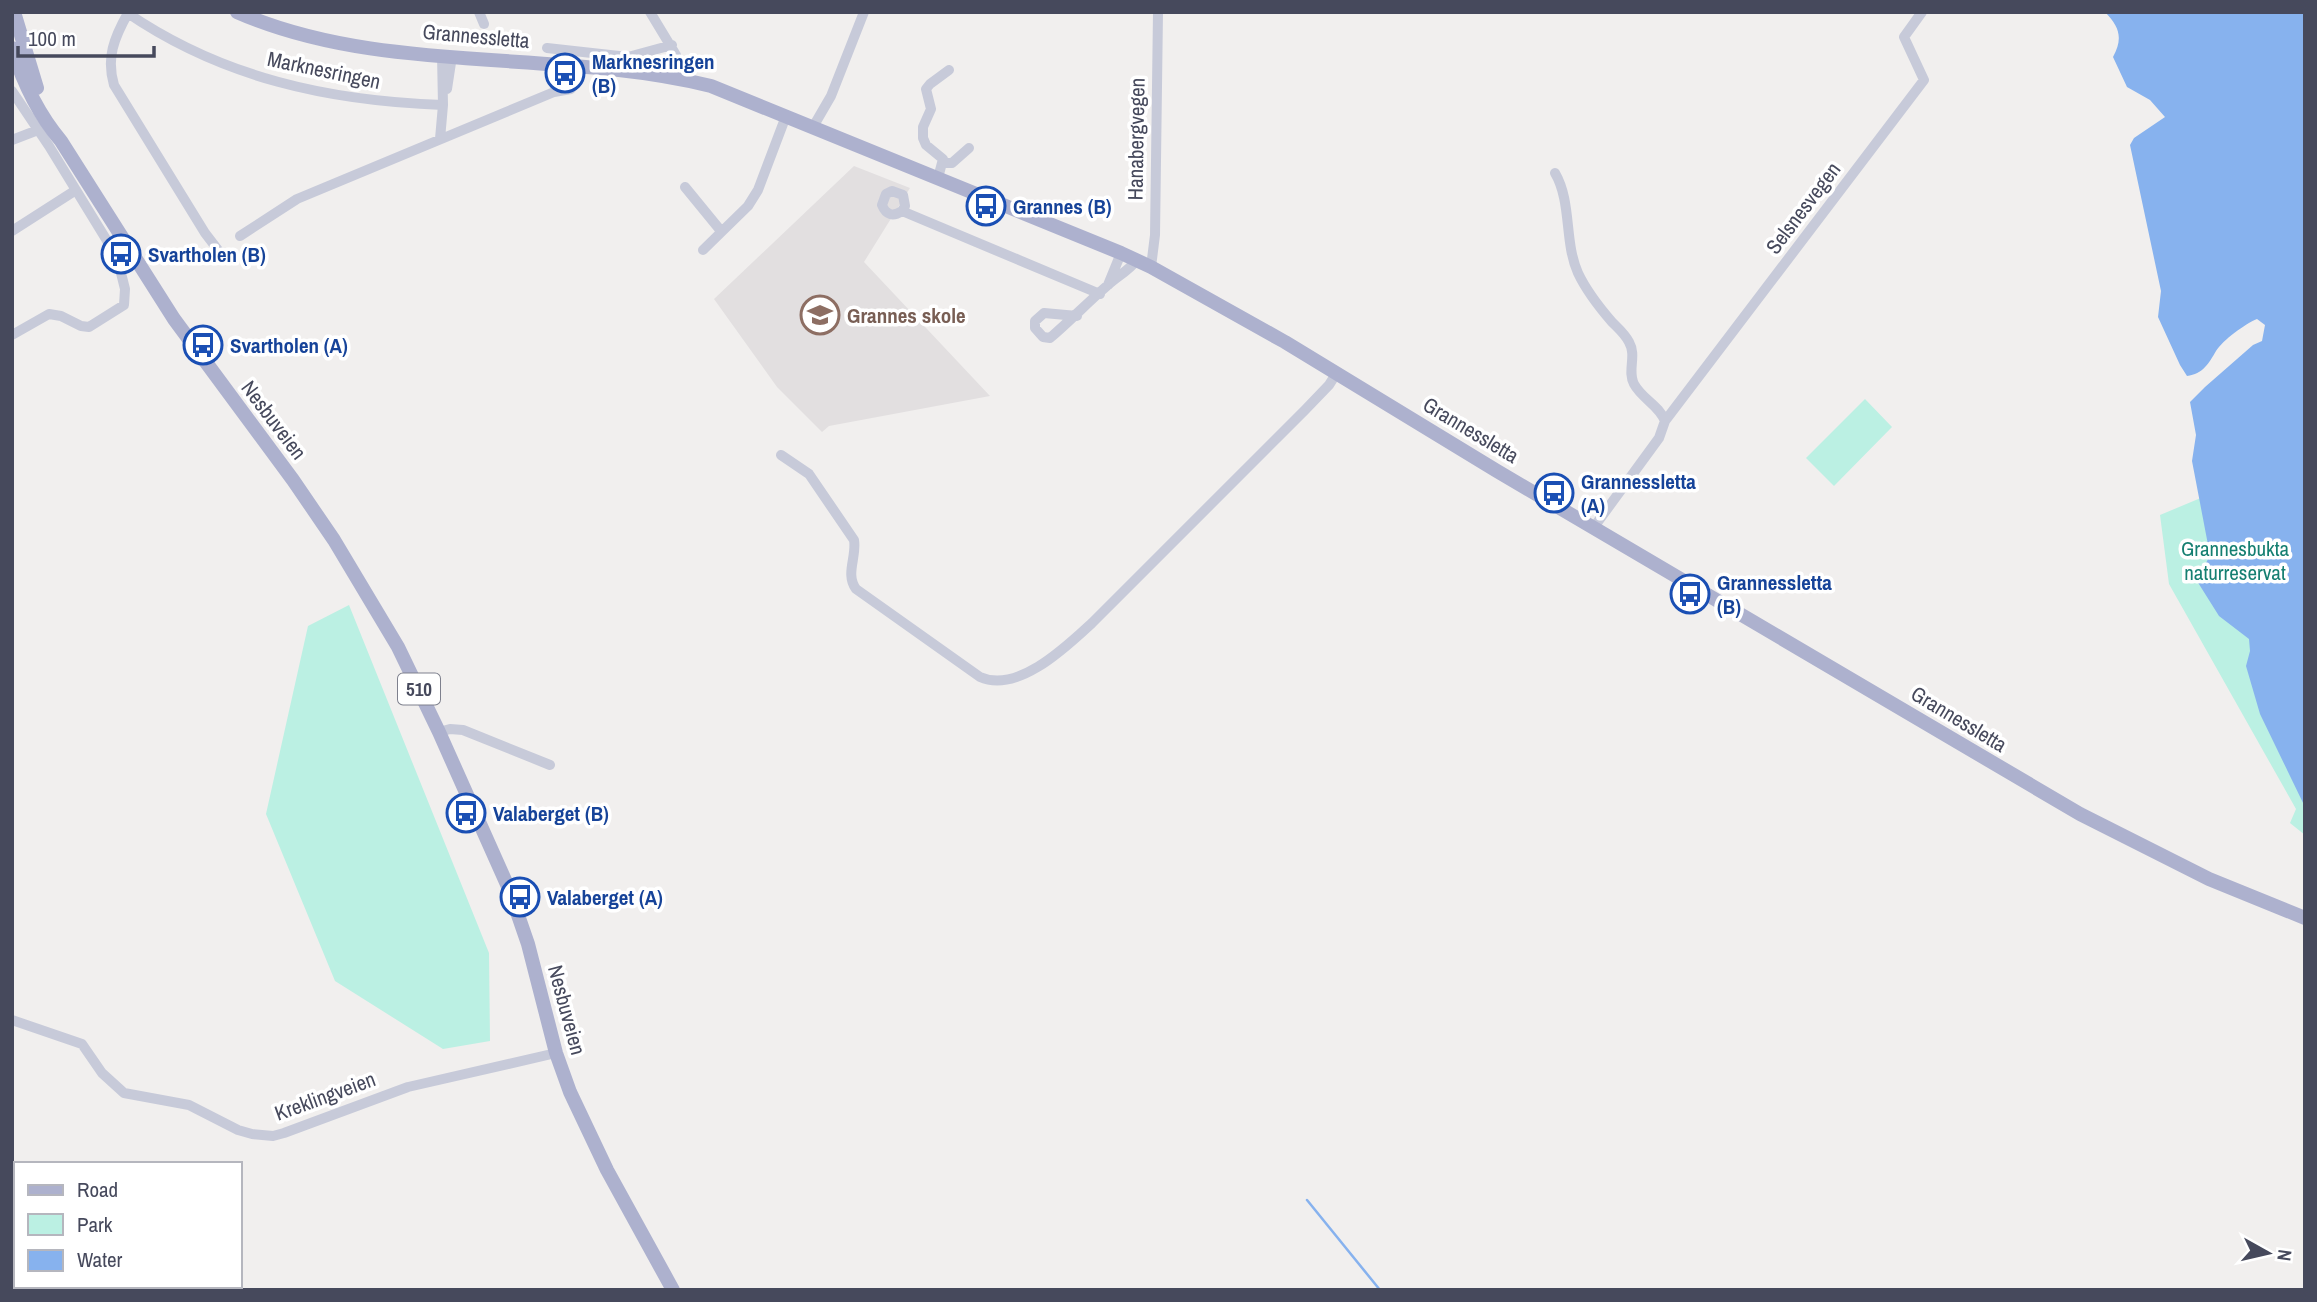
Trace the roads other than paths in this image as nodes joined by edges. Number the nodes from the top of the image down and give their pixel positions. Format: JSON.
{"nodes":[{"id":1,"x":14,"y":12,"type":"edge"},
{"id":2,"x":237,"y":12,"type":"edge"},
{"id":3,"x":479,"y":12,"type":"edge"},
{"id":4,"x":650,"y":12,"type":"edge"},
{"id":5,"x":864,"y":12,"type":"edge"},
{"id":6,"x":1158,"y":12,"type":"edge"},
{"id":7,"x":1922,"y":12,"type":"edge"},
{"id":8,"x":127,"y":13,"type":"edge"},
{"id":9,"x":484,"y":24,"type":"dead end"},
{"id":10,"x":672,"y":45,"type":"junction"},
{"id":11,"x":12,"y":48,"type":"edge"},
{"id":12,"x":547,"y":48,"type":"dead end"},
{"id":13,"x":447,"y":56,"type":"junction"},
{"id":14,"x":949,"y":70,"type":"dead end"},
{"id":15,"x":674,"y":77,"type":"junction"},
{"id":16,"x":571,"y":89,"type":"dead end"},
{"id":17,"x":12,"y":91,"type":"edge"},
{"id":18,"x":443,"y":105,"type":"junction"},
{"id":19,"x":786,"y":116,"type":"junction"},
{"id":20,"x":813,"y":127,"type":"junction"},
{"id":21,"x":38,"y":130,"type":"junction"},
{"id":22,"x":440,"y":138,"type":"junction"},
{"id":23,"x":12,"y":140,"type":"edge"},
{"id":24,"x":61,"y":141,"type":"junction"},
{"id":25,"x":969,"y":148,"type":"dead end"},
{"id":26,"x":940,"y":171,"type":"junction"},
{"id":27,"x":1555,"y":173,"type":"dead end"},
{"id":28,"x":685,"y":187,"type":"dead end"},
{"id":29,"x":76,"y":190,"type":"junction"},
{"id":30,"x":902,"y":211,"type":"dead end"},
{"id":31,"x":12,"y":231,"type":"edge"},
{"id":32,"x":721,"y":231,"type":"junction"},
{"id":33,"x":240,"y":236,"type":"dead end"},
{"id":34,"x":218,"y":250,"type":"dead end"},
{"id":35,"x":703,"y":250,"type":"dead end"},
{"id":36,"x":1121,"y":253,"type":"junction"},
{"id":37,"x":1144,"y":263,"type":"junction"},
{"id":38,"x":1104,"y":290,"type":"junction"},
{"id":39,"x":1077,"y":316,"type":"dead end"},
{"id":40,"x":12,"y":335,"type":"edge"},
{"id":41,"x":1336,"y":374,"type":"junction"},
{"id":42,"x":1665,"y":421,"type":"junction"},
{"id":43,"x":781,"y":455,"type":"dead end"},
{"id":44,"x":1594,"y":527,"type":"junction"},
{"id":45,"x":439,"y":732,"type":"junction"},
{"id":46,"x":550,"y":765,"type":"dead end"},
{"id":47,"x":2305,"y":918,"type":"edge"},
{"id":48,"x":12,"y":1020,"type":"edge"},
{"id":49,"x":556,"y":1053,"type":"junction"},
{"id":50,"x":673,"y":1290,"type":"edge"}],
"edges":[{"from":1,"to":24,"type":"main road","number":"510"},
{"from":2,"to":13,"type":"main road","name":"Grannessletta"},
{"from":3,"to":9,"type":"street"},
{"from":4,"to":10,"type":"street"},
{"from":5,"to":20,"type":"street"},
{"from":6,"to":37,"type":"street","name":"Hanabergvegen"},
{"from":7,"to":42,"type":"street","name":"Selsnesvegen"},
{"from":8,"to":18,"type":"street","name":"Marknesringen"},
{"from":8,"to":34,"type":"street","name":"Marknesringen"},
{"from":10,"to":12,"type":"street","name":"Grannessletta"},
{"from":10,"to":15,"type":"street"},
{"from":11,"to":24,"type":"main road","number":"510"},
{"from":13,"to":15,"type":"main road","name":"Grannessletta"},
{"from":13,"to":18,"type":"street"},
{"from":14,"to":26,"type":"street"},
{"from":15,"to":19,"type":"main road","name":"Grannessletta"},
{"from":16,"to":22,"type":"street"},
{"from":17,"to":21,"type":"street"},
{"from":18,"to":22,"type":"street"},
{"from":19,"to":20,"type":"main road","name":"Grannessletta"},
{"from":19,"to":32,"type":"street"},
{"from":20,"to":26,"type":"main road","name":"Grannessletta"},
{"from":21,"to":23,"type":"street"},
{"from":21,"to":29,"type":"street"},
{"from":22,"to":33,"type":"street"},
{"from":24,"to":45,"type":"main road","name":"Nesbuveien","number":"510"},
{"from":25,"to":26,"type":"street"},
{"from":26,"to":36,"type":"main road","name":"Grannessletta"},
{"from":27,"to":42,"type":"street"},
{"from":28,"to":32,"type":"street"},
{"from":29,"to":31,"type":"street"},
{"from":29,"to":40,"type":"street"},
{"from":30,"to":38,"type":"street"},
{"from":32,"to":35,"type":"street"},
{"from":36,"to":37,"type":"main road","name":"Grannessletta"},
{"from":36,"to":38,"type":"street"},
{"from":37,"to":38,"type":"street"},
{"from":37,"to":41,"type":"main road","name":"Grannessletta"},
{"from":38,"to":39,"type":"street"},
{"from":41,"to":43,"type":"street"},
{"from":41,"to":44,"type":"main road","name":"Grannessletta"},
{"from":42,"to":44,"type":"street","name":"Selsnesvegen"},
{"from":44,"to":47,"type":"main road","name":"Grannessletta"},
{"from":45,"to":46,"type":"street"},
{"from":45,"to":49,"type":"main road","name":"Nesbuveien","number":"510"},
{"from":48,"to":49,"type":"street","name":"Kreklingveien"},
{"from":49,"to":50,"type":"main road","name":"Nesbuveien","number":"510"}]}
